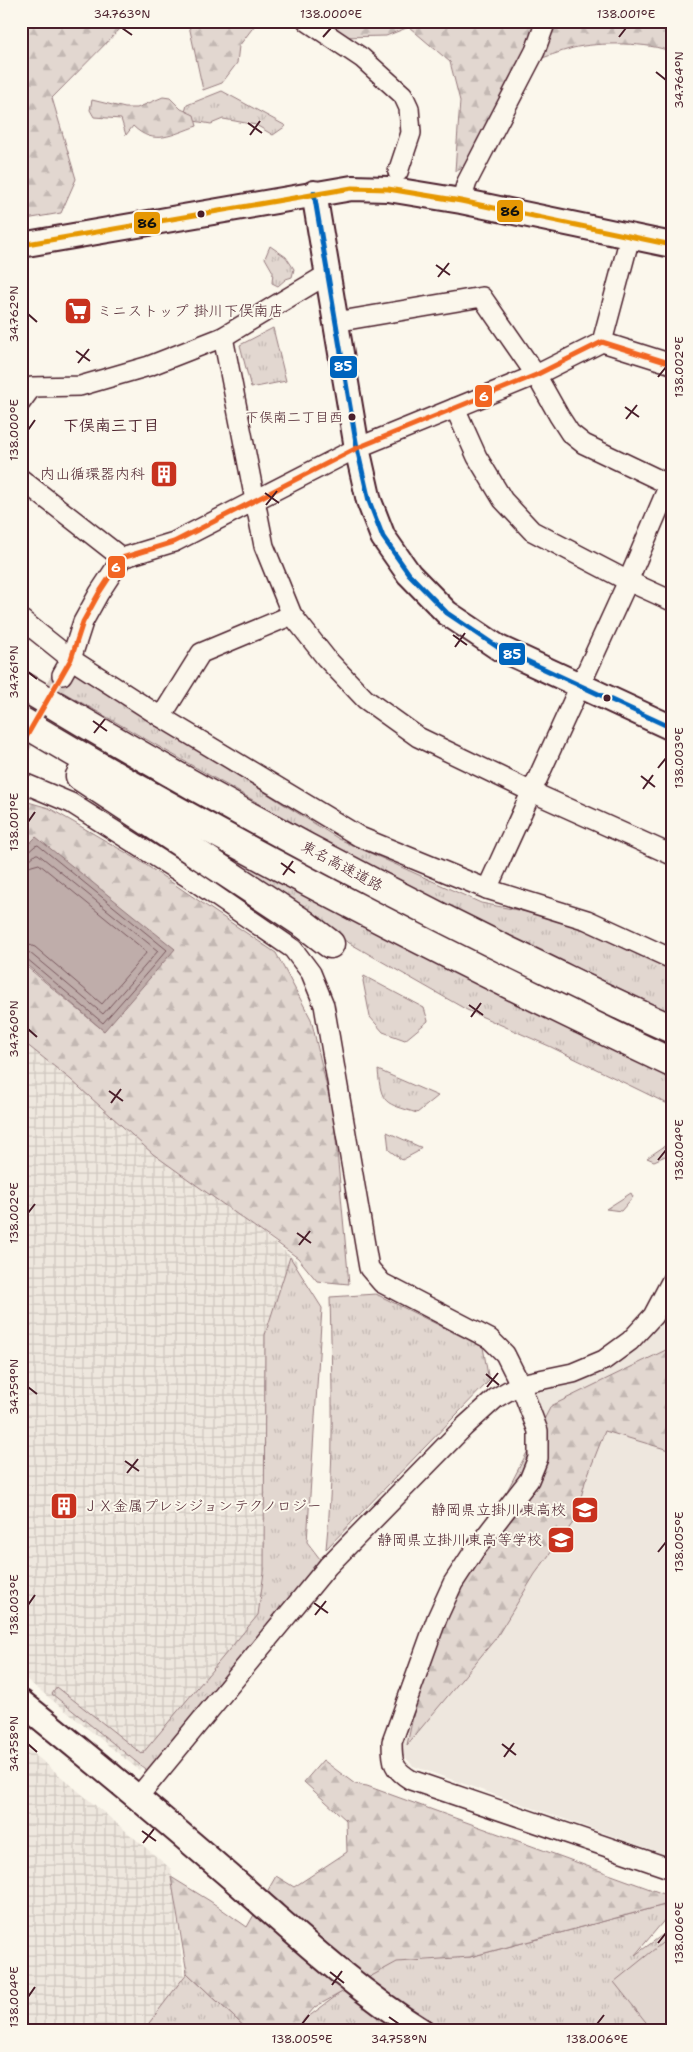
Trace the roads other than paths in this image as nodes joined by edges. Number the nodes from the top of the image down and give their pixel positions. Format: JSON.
{"nodes":[{"id":1,"x":307,"y":21,"type":"edge"},
{"id":2,"x":546,"y":21,"type":"edge"},
{"id":3,"x":398,"y":172,"type":"dead end"},
{"id":4,"x":314,"y":193,"type":"junction"},
{"id":5,"x":462,"y":200,"type":"junction"},
{"id":6,"x":630,"y":237,"type":"junction"},
{"id":7,"x":21,"y":244,"type":"edge"},
{"id":8,"x":672,"y":245,"type":"edge"},
{"id":9,"x":326,"y":275,"type":"junction"},
{"id":10,"x":335,"y":322,"type":"junction"},
{"id":11,"x":223,"y":337,"type":"junction"},
{"id":12,"x":602,"y":342,"type":"junction"},
{"id":13,"x":672,"y":364,"type":"edge"},
{"id":14,"x":536,"y":374,"type":"junction"},
{"id":15,"x":21,"y":402,"type":"edge"},
{"id":16,"x":455,"y":408,"type":"junction"},
{"id":17,"x":357,"y":448,"type":"junction"},
{"id":18,"x":21,"y":478,"type":"edge"},
{"id":19,"x":670,"y":485,"type":"edge"},
{"id":20,"x":255,"y":502,"type":"junction"},
{"id":21,"x":122,"y":558,"type":"junction"},
{"id":22,"x":628,"y":581,"type":"junction"},
{"id":23,"x":672,"y":601,"type":"edge"},
{"id":24,"x":292,"y":614,"type":"junction"},
{"id":25,"x":21,"y":618,"type":"edge"},
{"id":26,"x":67,"y":667,"type":"junction"},
{"id":27,"x":26,"y":687,"type":"edge"},
{"id":28,"x":579,"y":687,"type":"junction"},
{"id":29,"x":161,"y":717,"type":"junction"},
{"id":30,"x":21,"y":721,"type":"edge"},
{"id":31,"x":672,"y":728,"type":"edge"},
{"id":32,"x":21,"y":738,"type":"edge"},
{"id":33,"x":21,"y":782,"type":"edge"},
{"id":34,"x":532,"y":792,"type":"junction"},
{"id":35,"x":672,"y":855,"type":"edge"},
{"id":36,"x":487,"y":889,"type":"junction"},
{"id":37,"x":330,"y":944,"type":"dead end"},
{"id":38,"x":672,"y":959,"type":"edge"},
{"id":39,"x":672,"y":1029,"type":"edge"},
{"id":40,"x":672,"y":1063,"type":"edge"},
{"id":41,"x":672,"y":1280,"type":"edge"},
{"id":42,"x":520,"y":1384,"type":"junction"},
{"id":43,"x":21,"y":1702,"type":"edge"},
{"id":44,"x":138,"y":1797,"type":"junction"},
{"id":45,"x":672,"y":1869,"type":"edge"},
{"id":46,"x":422,"y":2031,"type":"edge"}],
"edges":[{"from":1,"to":3,"type":"street"},
{"from":2,"to":5,"type":"street"},
{"from":4,"to":5,"type":"street"},
{"from":4,"to":7,"type":"street"},
{"from":4,"to":9,"type":"street"},
{"from":5,"to":6,"type":"street"},
{"from":6,"to":8,"type":"street"},
{"from":6,"to":12,"type":"street"},
{"from":9,"to":10,"type":"street"},
{"from":9,"to":11,"type":"street"},
{"from":10,"to":14,"type":"street"},
{"from":10,"to":17,"type":"street"},
{"from":11,"to":15,"type":"street"},
{"from":11,"to":20,"type":"street"},
{"from":12,"to":13,"type":"street"},
{"from":12,"to":14,"type":"street"},
{"from":14,"to":16,"type":"street"},
{"from":14,"to":19,"type":"street"},
{"from":16,"to":17,"type":"street"},
{"from":16,"to":22,"type":"street"},
{"from":17,"to":20,"type":"street"},
{"from":17,"to":28,"type":"street"},
{"from":18,"to":21,"type":"street"},
{"from":19,"to":22,"type":"street"},
{"from":20,"to":21,"type":"street"},
{"from":20,"to":24,"type":"street"},
{"from":21,"to":26,"type":"street"},
{"from":22,"to":23,"type":"street"},
{"from":22,"to":28,"type":"street"},
{"from":24,"to":29,"type":"street"},
{"from":24,"to":34,"type":"street"},
{"from":25,"to":26,"type":"street"},
{"from":26,"to":29,"type":"street"},
{"from":27,"to":39,"type":"highway","name":"東名高速道路"},
{"from":28,"to":31,"type":"street"},
{"from":28,"to":34,"type":"street"},
{"from":29,"to":36,"type":"street"},
{"from":30,"to":40,"type":"highway","name":"東名高速道路"},
{"from":32,"to":37,"type":"highway"},
{"from":33,"to":42,"type":"street"},
{"from":34,"to":35,"type":"street"},
{"from":34,"to":36,"type":"street"},
{"from":36,"to":38,"type":"street"},
{"from":41,"to":42,"type":"street"},
{"from":42,"to":44,"type":"street"},
{"from":42,"to":45,"type":"street"},
{"from":43,"to":44,"type":"street"},
{"from":44,"to":46,"type":"street"}]}
